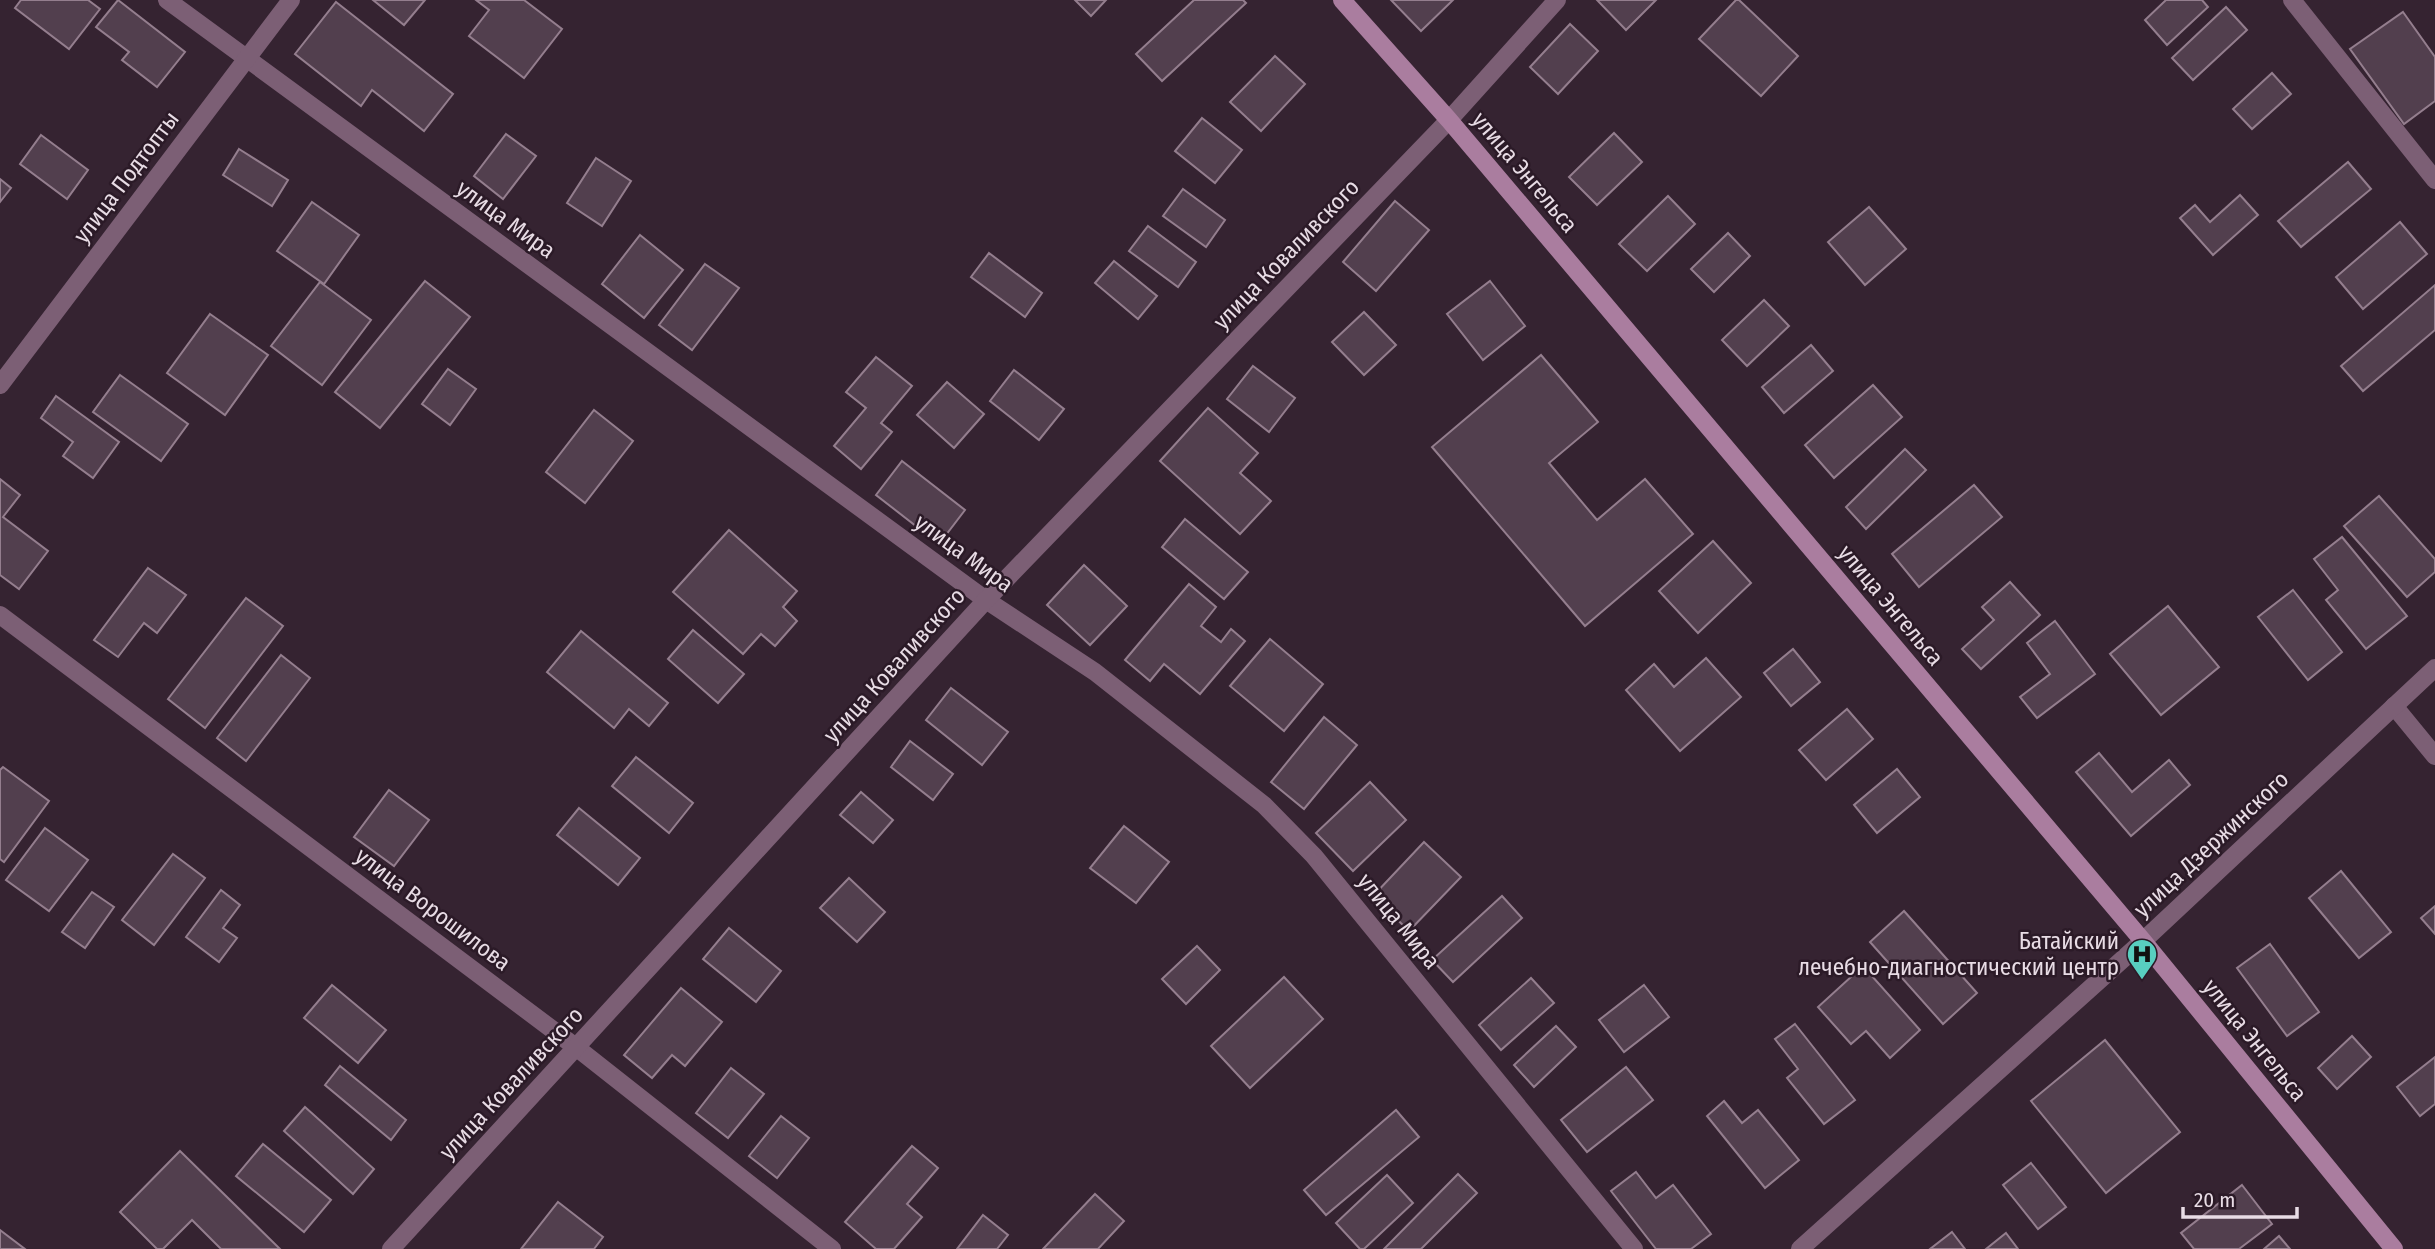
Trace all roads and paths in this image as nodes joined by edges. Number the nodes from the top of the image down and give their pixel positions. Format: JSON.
{"nodes":[{"id":1,"x":167,"y":0,"type":"edge"},
{"id":2,"x":291,"y":0,"type":"edge"},
{"id":3,"x":1342,"y":0,"type":"edge"},
{"id":4,"x":1557,"y":0,"type":"edge"},
{"id":5,"x":2292,"y":0,"type":"edge"},
{"id":6,"x":245,"y":59,"type":"junction"},
{"id":7,"x":1449,"y":120,"type":"junction"},
{"id":8,"x":2435,"y":180,"type":"edge"},
{"id":9,"x":0,"y":385,"type":"edge"},
{"id":10,"x":986,"y":600,"type":"junction"},
{"id":11,"x":0,"y":615,"type":"edge"},
{"id":12,"x":2435,"y":668,"type":"edge"},
{"id":13,"x":2394,"y":706,"type":"junction"},
{"id":14,"x":2435,"y":756,"type":"edge"},
{"id":15,"x":2143,"y":941,"type":"junction"},
{"id":16,"x":577,"y":1048,"type":"junction"},
{"id":17,"x":391,"y":1249,"type":"edge"},
{"id":18,"x":832,"y":1249,"type":"edge"},
{"id":19,"x":1634,"y":1249,"type":"edge"},
{"id":20,"x":1800,"y":1249,"type":"edge"},
{"id":21,"x":2394,"y":1249,"type":"edge"}],
"edges":[{"from":1,"to":6,"type":"street","name":"улица Мира"},
{"from":2,"to":6,"type":"street","name":"улица Подтопты"},
{"from":3,"to":7,"type":"main road","name":"улица Энгельса"},
{"from":4,"to":7,"type":"street","name":"улица Коваливского"},
{"from":5,"to":8,"type":"street"},
{"from":6,"to":9,"type":"street","name":"улица Подтопты"},
{"from":6,"to":10,"type":"street","name":"улица Мира"},
{"from":7,"to":10,"type":"street","name":"улица Коваливского"},
{"from":7,"to":15,"type":"main road","name":"улица Энгельса"},
{"from":10,"to":16,"type":"street","name":"улица Коваливского"},
{"from":10,"to":19,"type":"street","name":"улица Мира"},
{"from":11,"to":16,"type":"street","name":"улица Ворошилова"},
{"from":12,"to":13,"type":"street","name":"улица Дзержинского"},
{"from":13,"to":14,"type":"street"},
{"from":13,"to":15,"type":"street","name":"улица Дзержинского"},
{"from":15,"to":20,"type":"street","name":"улица Дзержинского"},
{"from":15,"to":21,"type":"main road","name":"улица Энгельса"},
{"from":16,"to":17,"type":"street","name":"улица Коваливского"},
{"from":16,"to":18,"type":"street","name":"улица Ворошилова"}]}
